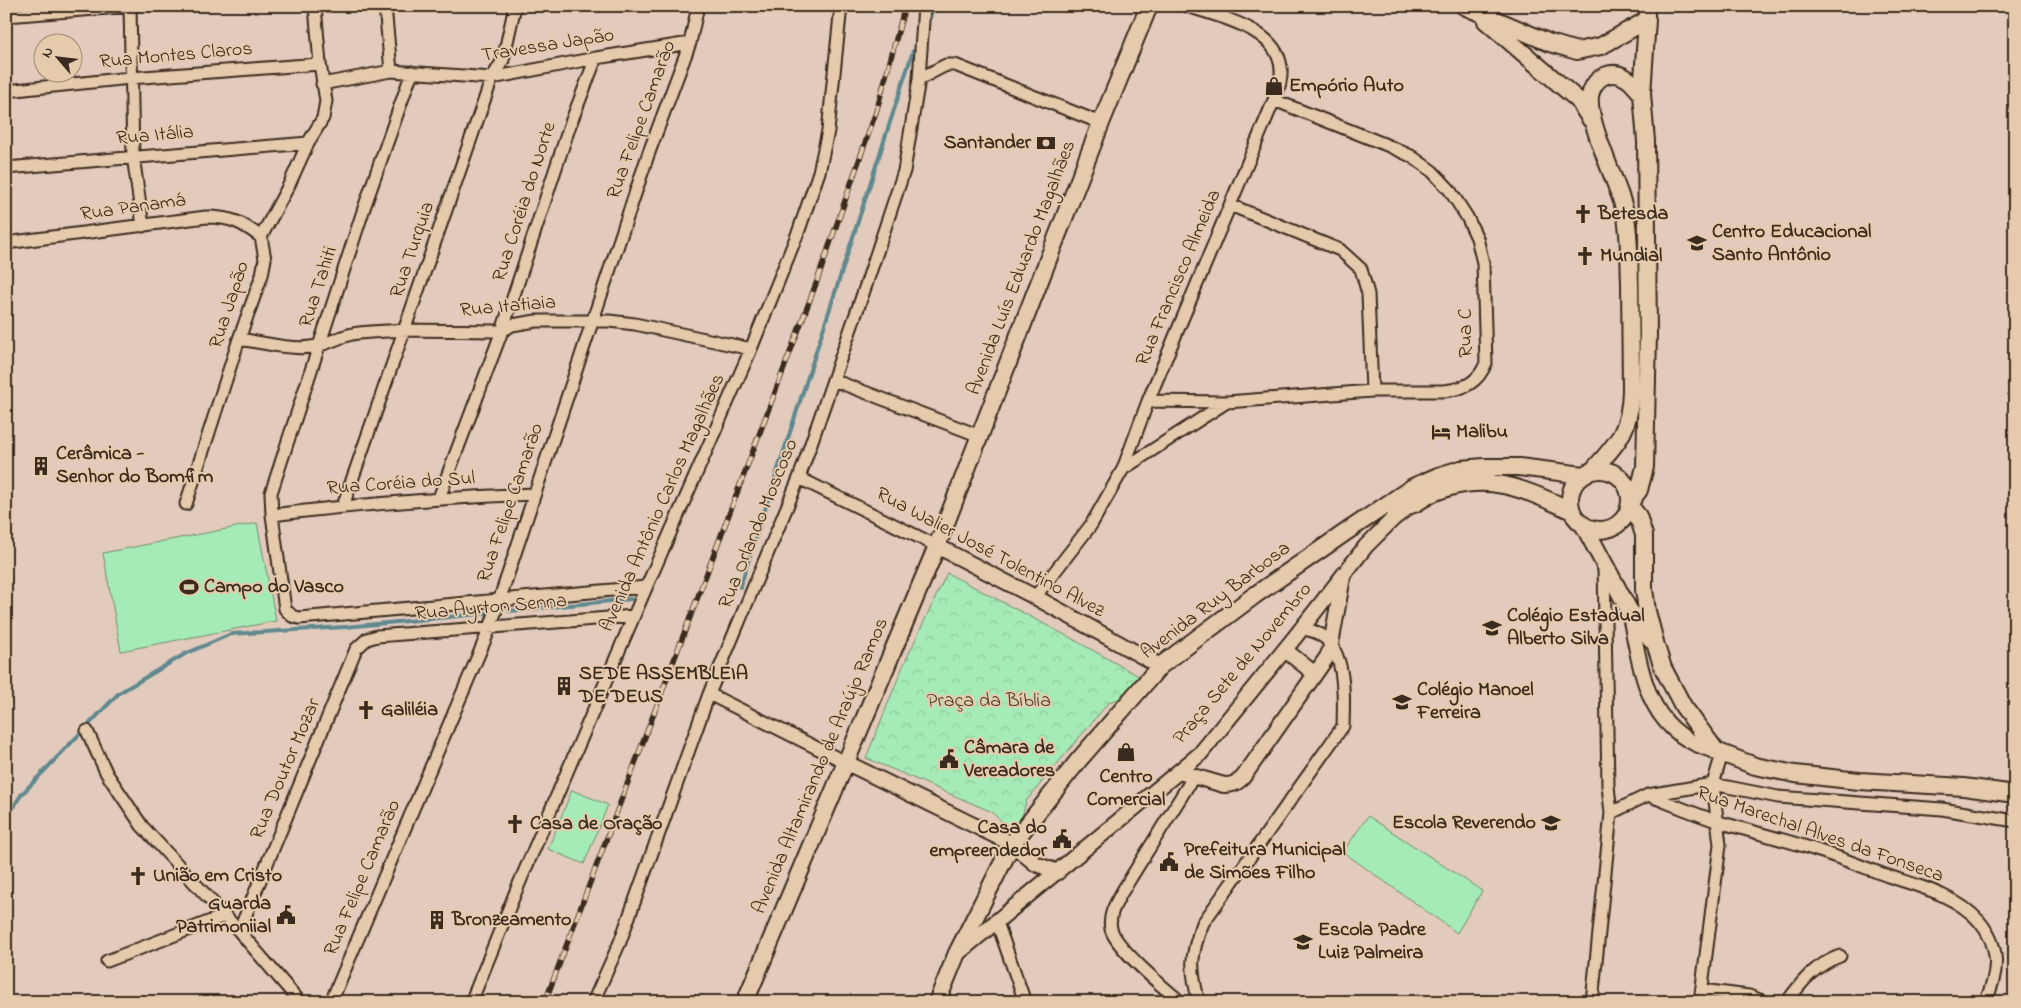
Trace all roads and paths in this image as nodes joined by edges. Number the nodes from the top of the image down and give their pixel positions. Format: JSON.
{"nodes":[{"id":1,"x":131,"y":6,"type":"edge"},
{"id":2,"x":315,"y":6,"type":"edge"},
{"id":3,"x":385,"y":6,"type":"edge"},
{"id":4,"x":515,"y":6,"type":"edge"},
{"id":5,"x":698,"y":6,"type":"edge"},
{"id":6,"x":841,"y":6,"type":"edge"},
{"id":7,"x":924,"y":6,"type":"edge"},
{"id":8,"x":1149,"y":6,"type":"edge"},
{"id":9,"x":1187,"y":6,"type":"edge"},
{"id":10,"x":1469,"y":9,"type":"edge"},
{"id":11,"x":1647,"y":13,"type":"edge"},
{"id":12,"x":6,"y":16,"type":"edge"},
{"id":13,"x":1533,"y":36,"type":"junction"},
{"id":14,"x":690,"y":43,"type":"junction"},
{"id":15,"x":596,"y":58,"type":"junction"},
{"id":16,"x":1537,"y":63,"type":"junction"},
{"id":17,"x":320,"y":64,"type":"junction"},
{"id":18,"x":391,"y":71,"type":"junction"},
{"id":19,"x":412,"y":72,"type":"junction"},
{"id":20,"x":130,"y":78,"type":"junction"},
{"id":21,"x":492,"y":78,"type":"junction"},
{"id":22,"x":920,"y":79,"type":"junction"},
{"id":23,"x":322,"y":84,"type":"junction"},
{"id":24,"x":6,"y":91,"type":"edge"},
{"id":25,"x":1642,"y":94,"type":"junction"},
{"id":26,"x":1274,"y":100,"type":"junction"},
{"id":27,"x":1101,"y":123,"type":"junction"},
{"id":28,"x":1594,"y":125,"type":"junction"},
{"id":29,"x":308,"y":143,"type":"junction"},
{"id":30,"x":133,"y":156,"type":"junction"},
{"id":31,"x":6,"y":168,"type":"edge"},
{"id":32,"x":1230,"y":206,"type":"junction"},
{"id":33,"x":142,"y":226,"type":"junction"},
{"id":34,"x":261,"y":236,"type":"junction"},
{"id":35,"x":6,"y":243,"type":"edge"},
{"id":36,"x":593,"y":321,"type":"junction"},
{"id":37,"x":405,"y":330,"type":"junction"},
{"id":38,"x":502,"y":331,"type":"junction"},
{"id":39,"x":239,"y":339,"type":"junction"},
{"id":40,"x":320,"y":345,"type":"junction"},
{"id":41,"x":751,"y":349,"type":"junction"},
{"id":42,"x":833,"y":380,"type":"junction"},
{"id":43,"x":1372,"y":391,"type":"junction"},
{"id":44,"x":1148,"y":401,"type":"junction"},
{"id":45,"x":1227,"y":402,"type":"junction"},
{"id":46,"x":980,"y":436,"type":"junction"},
{"id":47,"x":1123,"y":469,"type":"junction"},
{"id":48,"x":1588,"y":472,"type":"junction"},
{"id":49,"x":799,"y":478,"type":"junction"},
{"id":50,"x":534,"y":494,"type":"junction"},
{"id":51,"x":439,"y":498,"type":"junction"},
{"id":52,"x":186,"y":504,"type":"dead end"},
{"id":53,"x":1631,"y":504,"type":"junction"},
{"id":54,"x":1412,"y":505,"type":"junction"},
{"id":55,"x":343,"y":506,"type":"junction"},
{"id":56,"x":1386,"y":506,"type":"junction"},
{"id":57,"x":1572,"y":511,"type":"junction"},
{"id":58,"x":272,"y":515,"type":"junction"},
{"id":59,"x":1584,"y":526,"type":"junction"},
{"id":60,"x":937,"y":546,"type":"junction"},
{"id":61,"x":1604,"y":564,"type":"junction"},
{"id":62,"x":1344,"y":574,"type":"junction"},
{"id":63,"x":646,"y":587,"type":"junction"},
{"id":64,"x":1035,"y":597,"type":"junction"},
{"id":65,"x":498,"y":601,"type":"junction"},
{"id":66,"x":1629,"y":610,"type":"junction"},
{"id":67,"x":288,"y":613,"type":"joint"},
{"id":68,"x":634,"y":616,"type":"junction"},
{"id":69,"x":490,"y":628,"type":"junction"},
{"id":70,"x":1301,"y":629,"type":"junction"},
{"id":71,"x":1331,"y":645,"type":"junction"},
{"id":72,"x":1656,"y":646,"type":"junction"},
{"id":73,"x":356,"y":649,"type":"joint"},
{"id":74,"x":1285,"y":650,"type":"junction"},
{"id":75,"x":1160,"y":666,"type":"junction"},
{"id":76,"x":1315,"y":674,"type":"junction"},
{"id":77,"x":709,"y":694,"type":"junction"},
{"id":78,"x":87,"y":731,"type":"dead end"},
{"id":79,"x":1719,"y":753,"type":"junction"},
{"id":80,"x":845,"y":762,"type":"junction"},
{"id":81,"x":1179,"y":772,"type":"junction"},
{"id":82,"x":1194,"y":776,"type":"junction"},
{"id":83,"x":1713,"y":784,"type":"junction"},
{"id":84,"x":2015,"y":794,"type":"edge"},
{"id":85,"x":1648,"y":795,"type":"junction"},
{"id":86,"x":1612,"y":812,"type":"junction"},
{"id":87,"x":1717,"y":821,"type":"junction"},
{"id":88,"x":2015,"y":821,"type":"edge"},
{"id":89,"x":1012,"y":844,"type":"junction"},
{"id":90,"x":1058,"y":872,"type":"junction"},
{"id":91,"x":224,"y":916,"type":"junction"},
{"id":92,"x":997,"y":922,"type":"junction"},
{"id":93,"x":239,"y":931,"type":"junction"},
{"id":94,"x":958,"y":953,"type":"junction"},
{"id":95,"x":1840,"y":956,"type":"dead end"},
{"id":96,"x":107,"y":961,"type":"dead end"},
{"id":97,"x":1701,"y":996,"type":"edge"},
{"id":98,"x":300,"y":1002,"type":"edge"},
{"id":99,"x":330,"y":1002,"type":"edge"},
{"id":100,"x":471,"y":1002,"type":"edge"},
{"id":101,"x":593,"y":1002,"type":"edge"},
{"id":102,"x":745,"y":1002,"type":"edge"},
{"id":103,"x":937,"y":1002,"type":"edge"},
{"id":104,"x":1024,"y":1002,"type":"edge"},
{"id":105,"x":1181,"y":1002,"type":"edge"},
{"id":106,"x":1199,"y":1002,"type":"edge"},
{"id":107,"x":1592,"y":1002,"type":"edge"},
{"id":108,"x":1765,"y":1002,"type":"edge"},
{"id":109,"x":1787,"y":1002,"type":"edge"},
{"id":110,"x":1985,"y":1002,"type":"edge"}],
"edges":[{"from":1,"to":12,"type":"street"},
{"from":1,"to":20,"type":"street"},
{"from":2,"to":17,"type":"street","name":"Rua Japão"},
{"from":3,"to":18,"type":"street"},
{"from":4,"to":21,"type":"street","name":"Rua Turquia"},
{"from":5,"to":14,"type":"street","name":"Rua Felipe Camarão"},
{"from":6,"to":41,"type":"street","name":"Avenida Antônio Carlos Magalhães"},
{"from":7,"to":22,"type":"street","name":"Rua Orlando Moscoso"},
{"from":8,"to":27,"type":"main road","name":"Avenida Luís Eduardo Magalhães"},
{"from":9,"to":26,"type":"street","name":"Rua Francisco Almeida"},
{"from":10,"to":13,"type":"main road"},
{"from":10,"to":16,"type":"main road"},
{"from":11,"to":13,"type":"main road"},
{"from":11,"to":25,"type":"main road"},
{"from":13,"to":16,"type":"main road"},
{"from":14,"to":15,"type":"street","name":"Travessa Japão"},
{"from":14,"to":36,"type":"street","name":"Rua Felipe Camarão"},
{"from":15,"to":21,"type":"street","name":"Travessa Japão"},
{"from":15,"to":38,"type":"street","name":"Rua Coréia do Norte"},
{"from":16,"to":28,"type":"main road"},
{"from":17,"to":20,"type":"street","name":"Rua Montes Claros"},
{"from":17,"to":23,"type":"street","name":"Rua Japão"},
{"from":18,"to":19,"type":"street","name":"Travessa Japão"},
{"from":18,"to":23,"type":"street","name":"Travessa Japão"},
{"from":19,"to":21,"type":"street","name":"Travessa Japão"},
{"from":19,"to":40,"type":"street","name":"Rua Tahiti"},
{"from":20,"to":24,"type":"street","name":"Rua Montes Claros"},
{"from":20,"to":30,"type":"street"},
{"from":21,"to":37,"type":"street","name":"Rua Turquia"},
{"from":22,"to":27,"type":"street"},
{"from":22,"to":42,"type":"street","name":"Rua Orlando Moscoso"},
{"from":23,"to":29,"type":"street","name":"Rua Japão"},
{"from":25,"to":28,"type":"main road"},
{"from":25,"to":53,"type":"main road"},
{"from":26,"to":32,"type":"street","name":"Rua Francisco Almeida"},
{"from":26,"to":43,"type":"street","name":"Rua C"},
{"from":27,"to":46,"type":"main road","name":"Avenida Luís Eduardo Magalhães"},
{"from":28,"to":48,"type":"main road"},
{"from":29,"to":30,"type":"street","name":"Rua Itália"},
{"from":29,"to":34,"type":"street","name":"Rua Japão"},
{"from":30,"to":31,"type":"street","name":"Rua Itália"},
{"from":30,"to":33,"type":"street"},
{"from":32,"to":43,"type":"street"},
{"from":32,"to":44,"type":"street","name":"Rua Francisco Almeida"},
{"from":33,"to":34,"type":"street","name":"Rua Panamá"},
{"from":33,"to":35,"type":"street","name":"Rua Panamá"},
{"from":34,"to":39,"type":"street","name":"Rua Japão"},
{"from":36,"to":38,"type":"street","name":"Rua Itatiaia"},
{"from":36,"to":41,"type":"street","name":"Rua Itatiaia"},
{"from":36,"to":50,"type":"street","name":"Rua Felipe Camarão"},
{"from":37,"to":38,"type":"street","name":"Rua Itatiaia"},
{"from":37,"to":40,"type":"street","name":"Rua Itatiaia"},
{"from":37,"to":55,"type":"street","name":"Rua Turquia"},
{"from":38,"to":51,"type":"street","name":"Rua Coréia do Norte"},
{"from":39,"to":40,"type":"street","name":"Rua Itatiaia"},
{"from":39,"to":52,"type":"street","name":"Rua Japão"},
{"from":40,"to":58,"type":"street","name":"Rua Tahiti"},
{"from":41,"to":63,"type":"street","name":"Avenida Antônio Carlos Magalhães"},
{"from":42,"to":46,"type":"street"},
{"from":42,"to":49,"type":"street","name":"Rua Orlando Moscoso"},
{"from":43,"to":45,"type":"street","name":"Rua C"},
{"from":44,"to":45,"type":"street","name":"Rua C"},
{"from":44,"to":47,"type":"street","name":"Rua Francisco Almeida"},
{"from":45,"to":47,"type":"street"},
{"from":46,"to":60,"type":"main road","name":"Avenida Luís Eduardo Magalhães"},
{"from":47,"to":64,"type":"street","name":"Rua Francisco Almeida"},
{"from":48,"to":53,"type":"main road"},
{"from":48,"to":56,"type":"main road","name":"Avenida Ruy Barbosa"},
{"from":48,"to":57,"type":"main road"},
{"from":49,"to":60,"type":"street","name":"Rua Walier José Tolentino Alvez"},
{"from":49,"to":77,"type":"street","name":"Rua Orlando Moscoso"},
{"from":50,"to":51,"type":"street","name":"Rua Coréia do Sul"},
{"from":50,"to":65,"type":"street","name":"Rua Felipe Camarão"},
{"from":51,"to":55,"type":"street","name":"Rua Coréia do Sul"},
{"from":53,"to":59,"type":"main road"},
{"from":53,"to":72,"type":"main road"},
{"from":54,"to":56,"type":"main road","name":"Praça Sete de Novembro"},
{"from":54,"to":57,"type":"main road","name":"Praça Sete de Novembro"},
{"from":54,"to":62,"type":"street","name":"Praça Sete de Novembro"},
{"from":55,"to":58,"type":"street","name":"Rua Coréia do Sul"},
{"from":56,"to":75,"type":"main road","name":"Avenida Ruy Barbosa"},
{"from":57,"to":59,"type":"main road"},
{"from":58,"to":67,"type":"street","name":"Rua Tahiti"},
{"from":59,"to":61,"type":"main road"},
{"from":60,"to":64,"type":"street","name":"Rua Walier José Tolentino Alvez"},
{"from":60,"to":80,"type":"main road","name":"Avenida Altamirando de Araújo Ramos"},
{"from":61,"to":66,"type":"main road"},
{"from":61,"to":86,"type":"street"},
{"from":62,"to":70,"type":"street","name":"Praça Sete de Novembro"},
{"from":62,"to":71,"type":"street"},
{"from":63,"to":65,"type":"street","name":"Rua Ayrton Senna"},
{"from":63,"to":68,"type":"street","name":"Avenida Antônio Carlos Magalhães"},
{"from":64,"to":75,"type":"street","name":"Rua Walier José Tolentino Alvez"},
{"from":65,"to":67,"type":"street","name":"Rua Ayrton Senna"},
{"from":65,"to":69,"type":"street","name":"Rua Felipe Camarão"},
{"from":66,"to":72,"type":"main road"},
{"from":66,"to":79,"type":"street"},
{"from":68,"to":69,"type":"street","name":"Rua Ayrton Senna"},
{"from":68,"to":100,"type":"street","name":"Avenida Antônio Carlos Magalhães"},
{"from":69,"to":73,"type":"street","name":"Rua Ayrton Senna"},
{"from":69,"to":99,"type":"street","name":"Rua Felipe Camarão"},
{"from":70,"to":71,"type":"street"},
{"from":70,"to":74,"type":"street","name":"Praça Sete de Novembro"},
{"from":71,"to":76,"type":"street"},
{"from":71,"to":106,"type":"street"},
{"from":72,"to":79,"type":"main road"},
{"from":73,"to":93,"type":"street","name":"Rua Doutor Mozar"},
{"from":74,"to":76,"type":"street"},
{"from":74,"to":81,"type":"street","name":"Praça Sete de Novembro"},
{"from":75,"to":89,"type":"main road","name":"Avenida Ruy Barbosa"},
{"from":76,"to":82,"type":"street"},
{"from":77,"to":80,"type":"street"},
{"from":77,"to":101,"type":"street","name":"Rua Orlando Moscoso"},
{"from":78,"to":91,"type":"street"},
{"from":79,"to":83,"type":"street","name":"Rua Marechal Alves da Fonseca"},
{"from":79,"to":84,"type":"main road"},
{"from":80,"to":89,"type":"street"},
{"from":80,"to":102,"type":"main road","name":"Avenida Altamirando de Araújo Ramos"},
{"from":81,"to":82,"type":"street"},
{"from":81,"to":90,"type":"street","name":"Praça Sete de Novembro"},
{"from":82,"to":105,"type":"street"},
{"from":83,"to":85,"type":"street","name":"Rua Marechal Alves da Fonseca"},
{"from":83,"to":87,"type":"street"},
{"from":83,"to":88,"type":"street"},
{"from":85,"to":86,"type":"street","name":"Rua Marechal Alves da Fonseca"},
{"from":85,"to":87,"type":"street","name":"Rua Marechal Alves da Fonseca"},
{"from":86,"to":107,"type":"street"},
{"from":87,"to":97,"type":"street"},
{"from":87,"to":110,"type":"street","name":"Rua Marechal Alves da Fonseca"},
{"from":89,"to":90,"type":"street"},
{"from":89,"to":94,"type":"main road","name":"Avenida Ruy Barbosa"},
{"from":90,"to":92,"type":"street","name":"Praça Sete de Novembro"},
{"from":91,"to":93,"type":"street"},
{"from":91,"to":96,"type":"street"},
{"from":92,"to":94,"type":"street","name":"Praça Sete de Novembro"},
{"from":92,"to":104,"type":"street"},
{"from":93,"to":98,"type":"street"},
{"from":94,"to":103,"type":"main road","name":"Avenida Ruy Barbosa"},
{"from":95,"to":109,"type":"street"},
{"from":97,"to":108,"type":"street"}]}
